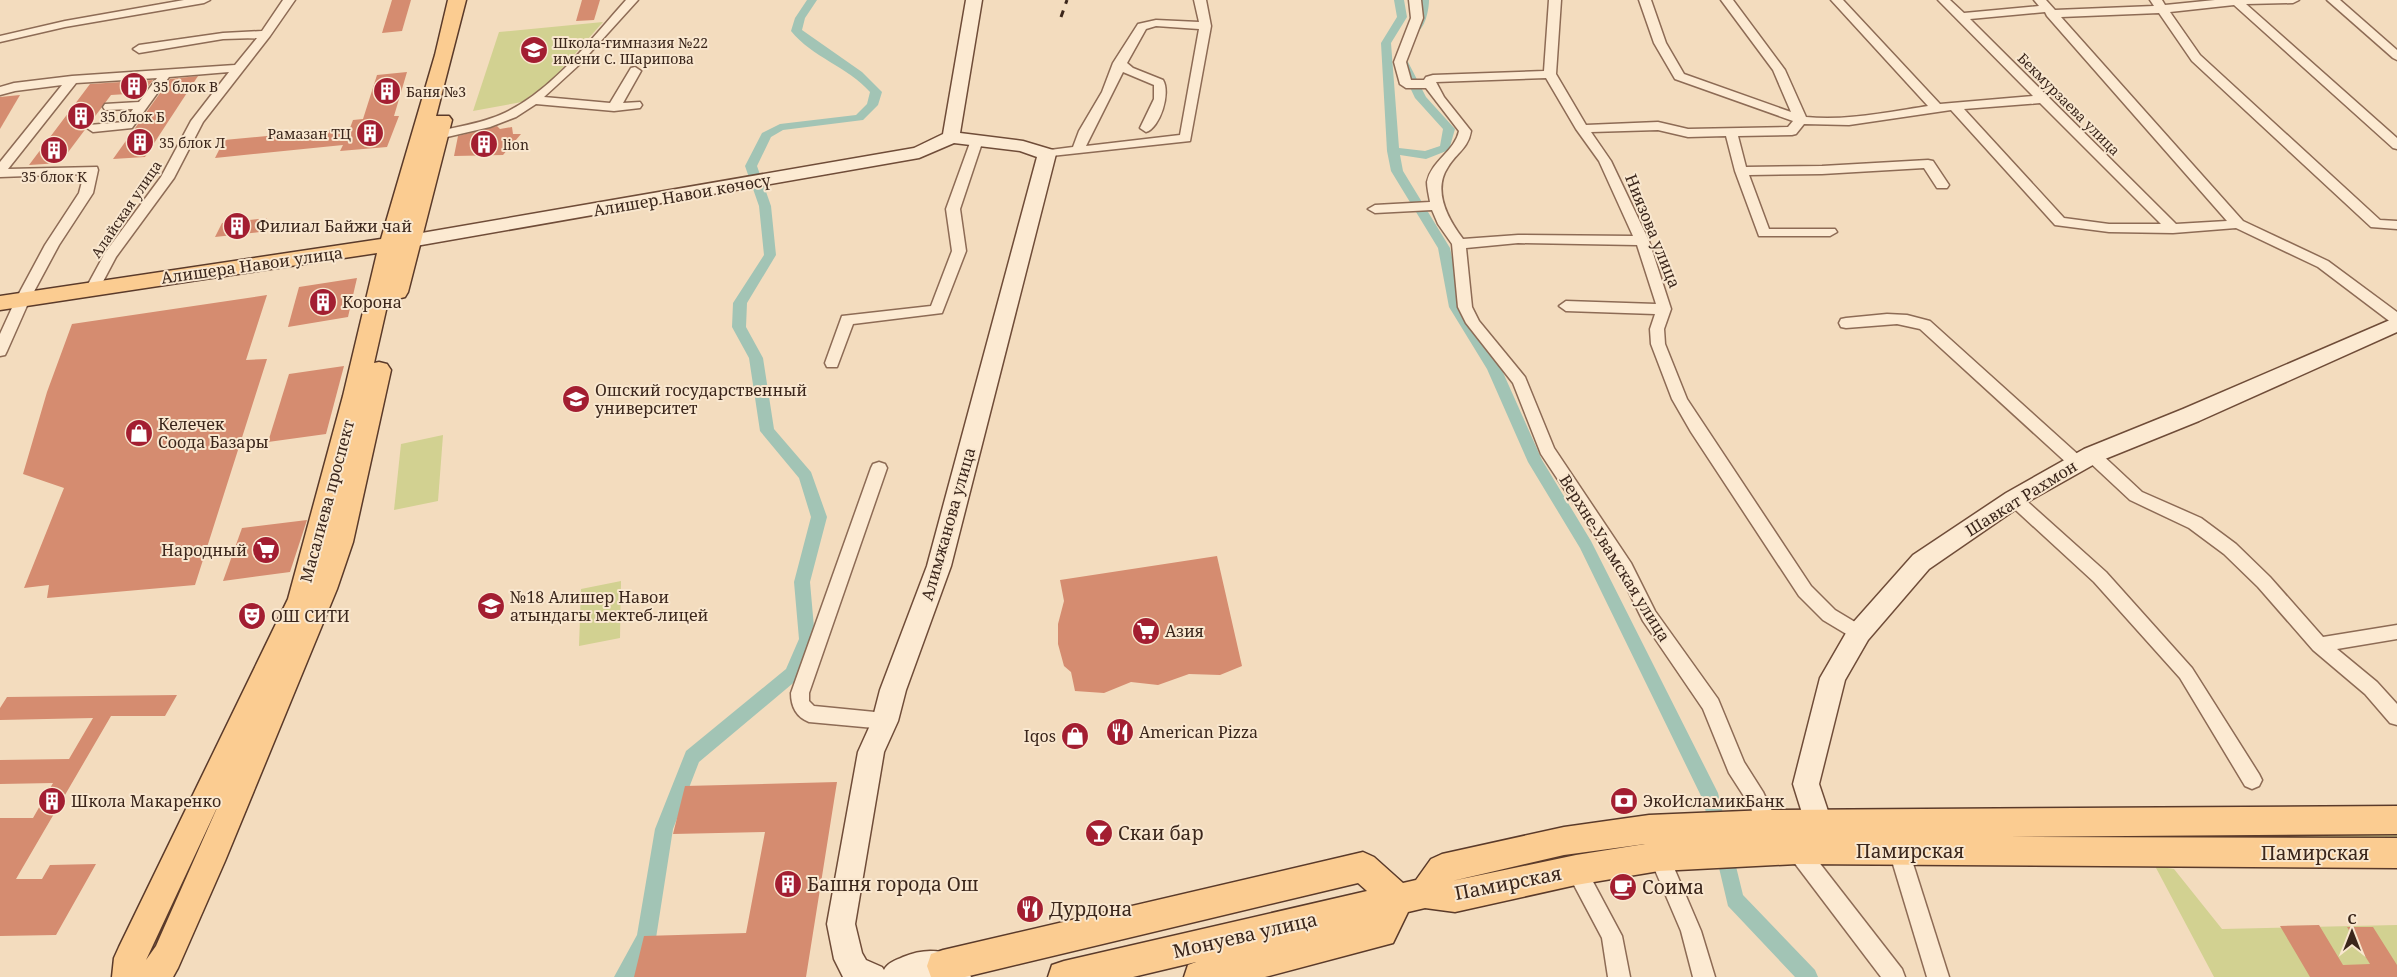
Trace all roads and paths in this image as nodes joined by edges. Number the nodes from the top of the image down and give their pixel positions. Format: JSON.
{"nodes":[{"id":1,"x":204,"y":0,"type":"edge"},
{"id":2,"x":289,"y":0,"type":"edge"},
{"id":3,"x":457,"y":0,"type":"edge"},
{"id":4,"x":472,"y":0,"type":"edge"},
{"id":5,"x":632,"y":0,"type":"edge"},
{"id":6,"x":974,"y":0,"type":"edge"},
{"id":7,"x":1200,"y":0,"type":"edge"},
{"id":8,"x":1415,"y":0,"type":"edge"},
{"id":9,"x":1555,"y":0,"type":"edge"},
{"id":10,"x":1644,"y":0,"type":"edge"},
{"id":11,"x":1727,"y":0,"type":"edge"},
{"id":12,"x":1838,"y":0,"type":"edge"},
{"id":13,"x":1944,"y":0,"type":"edge"},
{"id":14,"x":2293,"y":0,"type":"edge"},
{"id":15,"x":2333,"y":0,"type":"edge"},
{"id":16,"x":2236,"y":1,"type":"edge"},
{"id":17,"x":2159,"y":5,"type":"edge"},
{"id":18,"x":2046,"y":8,"type":"edge"},
{"id":19,"x":1960,"y":16,"type":"junction"},
{"id":20,"x":1205,"y":26,"type":"junction"},
{"id":21,"x":266,"y":34,"type":"junction"},
{"id":22,"x":0,"y":39,"type":"edge"},
{"id":23,"x":139,"y":49,"type":"dead end"},
{"id":24,"x":2397,"y":56,"type":"edge"},
{"id":25,"x":1119,"y":63,"type":"junction"},
{"id":26,"x":239,"y":68,"type":"junction"},
{"id":27,"x":635,"y":71,"type":"dead end"},
{"id":28,"x":166,"y":73,"type":"junction"},
{"id":29,"x":1550,"y":74,"type":"junction"},
{"id":30,"x":72,"y":80,"type":"junction"},
{"id":31,"x":1420,"y":85,"type":"junction"},
{"id":32,"x":0,"y":91,"type":"edge"},
{"id":33,"x":2042,"y":98,"type":"junction"},
{"id":34,"x":531,"y":100,"type":"junction"},
{"id":35,"x":143,"y":105,"type":"junction"},
{"id":36,"x":636,"y":105,"type":"dead end"},
{"id":37,"x":108,"y":107,"type":"dead end"},
{"id":38,"x":614,"y":107,"type":"junction"},
{"id":39,"x":1955,"y":107,"type":"junction"},
{"id":40,"x":1937,"y":108,"type":"junction"},
{"id":41,"x":1801,"y":120,"type":"junction"},
{"id":42,"x":92,"y":128,"type":"dead end"},
{"id":43,"x":1146,"y":128,"type":"dead end"},
{"id":44,"x":1582,"y":129,"type":"junction"},
{"id":45,"x":1731,"y":133,"type":"junction"},
{"id":46,"x":438,"y":135,"type":"junction"},
{"id":47,"x":951,"y":138,"type":"junction"},
{"id":48,"x":977,"y":140,"type":"junction"},
{"id":49,"x":2397,"y":145,"type":"edge"},
{"id":50,"x":1079,"y":150,"type":"junction"},
{"id":51,"x":1047,"y":154,"type":"junction"},
{"id":52,"x":1741,"y":171,"type":"junction"},
{"id":53,"x":0,"y":172,"type":"edge"},
{"id":54,"x":1942,"y":185,"type":"dead end"},
{"id":55,"x":1433,"y":206,"type":"junction"},
{"id":56,"x":1375,"y":209,"type":"dead end"},
{"id":57,"x":2238,"y":224,"type":"junction"},
{"id":58,"x":2397,"y":224,"type":"edge"},
{"id":59,"x":2173,"y":229,"type":"junction"},
{"id":60,"x":1830,"y":232,"type":"dead end"},
{"id":61,"x":1642,"y":241,"type":"junction"},
{"id":62,"x":400,"y":243,"type":"junction"},
{"id":63,"x":1460,"y":244,"type":"junction"},
{"id":64,"x":93,"y":288,"type":"junction"},
{"id":65,"x":23,"y":299,"type":"junction"},
{"id":66,"x":0,"y":303,"type":"edge"},
{"id":67,"x":1566,"y":306,"type":"dead end"},
{"id":68,"x":1664,"y":309,"type":"junction"},
{"id":69,"x":2397,"y":319,"type":"edge"},
{"id":70,"x":1846,"y":323,"type":"dead end"},
{"id":71,"x":2397,"y":324,"type":"edge"},
{"id":72,"x":0,"y":351,"type":"edge"},
{"id":73,"x":832,"y":362,"type":"dead end"},
{"id":74,"x":2084,"y":459,"type":"junction"},
{"id":75,"x":879,"y":468,"type":"dead end"},
{"id":76,"x":2014,"y":499,"type":"junction"},
{"id":77,"x":2397,"y":632,"type":"edge"},
{"id":78,"x":1859,"y":633,"type":"junction"},
{"id":79,"x":2319,"y":645,"type":"junction"},
{"id":80,"x":2397,"y":717,"type":"edge"},
{"id":81,"x":885,"y":721,"type":"junction"},
{"id":82,"x":2252,"y":780,"type":"dead end"},
{"id":83,"x":2397,"y":820,"type":"edge"},
{"id":84,"x":1818,"y":823,"type":"junction"},
{"id":85,"x":1768,"y":824,"type":"junction"},
{"id":86,"x":1654,"y":843,"type":"junction"},
{"id":87,"x":1797,"y":850,"type":"junction"},
{"id":88,"x":1899,"y":851,"type":"junction"},
{"id":89,"x":2397,"y":853,"type":"edge"},
{"id":90,"x":1576,"y":870,"type":"junction"},
{"id":91,"x":1412,"y":896,"type":"junction"},
{"id":92,"x":949,"y":971,"type":"edge"},
{"id":93,"x":128,"y":977,"type":"edge"},
{"id":94,"x":154,"y":977,"type":"edge"},
{"id":95,"x":872,"y":977,"type":"edge"},
{"id":96,"x":896,"y":977,"type":"edge"},
{"id":97,"x":1064,"y":977,"type":"edge"},
{"id":98,"x":1200,"y":977,"type":"edge"},
{"id":99,"x":1619,"y":977,"type":"edge"},
{"id":100,"x":1704,"y":977,"type":"edge"},
{"id":101,"x":1894,"y":977,"type":"edge"},
{"id":102,"x":1938,"y":977,"type":"edge"}],
"edges":[{"from":1,"to":22,"type":"street"},
{"from":2,"to":21,"type":"street","name":"Алайская улица"},
{"from":3,"to":62,"type":"main road","name":"Масалиева проспект"},
{"from":4,"to":46,"type":"main road"},
{"from":5,"to":34,"type":"street"},
{"from":6,"to":47,"type":"street"},
{"from":7,"to":20,"type":"street"},
{"from":8,"to":31,"type":"street"},
{"from":9,"to":29,"type":"street"},
{"from":10,"to":41,"type":"street"},
{"from":11,"to":41,"type":"street"},
{"from":12,"to":40,"type":"street"},
{"from":13,"to":19,"type":"street","name":"Бекмурзаева улица"},
{"from":14,"to":16,"type":"street"},
{"from":15,"to":24,"type":"street"},
{"from":16,"to":17,"type":"street"},
{"from":16,"to":49,"type":"street"},
{"from":17,"to":18,"type":"street"},
{"from":17,"to":58,"type":"street"},
{"from":18,"to":19,"type":"street"},
{"from":18,"to":57,"type":"street"},
{"from":19,"to":33,"type":"street","name":"Бекмурзаева улица"},
{"from":20,"to":25,"type":"street"},
{"from":20,"to":50,"type":"street"},
{"from":21,"to":23,"type":"street"},
{"from":21,"to":26,"type":"street","name":"Алайская улица"},
{"from":25,"to":43,"type":"street"},
{"from":25,"to":50,"type":"street"},
{"from":26,"to":28,"type":"street"},
{"from":26,"to":64,"type":"street","name":"Алайская улица"},
{"from":27,"to":38,"type":"street"},
{"from":28,"to":30,"type":"street"},
{"from":28,"to":35,"type":"street"},
{"from":29,"to":31,"type":"street"},
{"from":29,"to":44,"type":"street","name":"Ниязова улица"},
{"from":30,"to":32,"type":"street"},
{"from":30,"to":53,"type":"street"},
{"from":31,"to":55,"type":"street"},
{"from":33,"to":39,"type":"street"},
{"from":33,"to":59,"type":"street","name":"Бекмурзаева улица"},
{"from":34,"to":38,"type":"street"},
{"from":34,"to":46,"type":"street"},
{"from":35,"to":37,"type":"street"},
{"from":35,"to":42,"type":"street"},
{"from":36,"to":38,"type":"street"},
{"from":39,"to":40,"type":"street"},
{"from":39,"to":59,"type":"street"},
{"from":40,"to":41,"type":"street"},
{"from":41,"to":45,"type":"street"},
{"from":44,"to":45,"type":"street"},
{"from":44,"to":61,"type":"street","name":"Ниязова улица"},
{"from":45,"to":52,"type":"street"},
{"from":46,"to":62,"type":"main road"},
{"from":47,"to":48,"type":"street"},
{"from":47,"to":62,"type":"street","name":"Алишер Навои көчөсү"},
{"from":48,"to":51,"type":"street"},
{"from":48,"to":73,"type":"street"},
{"from":50,"to":51,"type":"street"},
{"from":51,"to":81,"type":"street","name":"Алимжанова улица"},
{"from":52,"to":54,"type":"street"},
{"from":52,"to":60,"type":"street"},
{"from":53,"to":65,"type":"street"},
{"from":55,"to":56,"type":"street"},
{"from":55,"to":63,"type":"street"},
{"from":57,"to":59,"type":"street"},
{"from":57,"to":69,"type":"street"},
{"from":61,"to":63,"type":"street"},
{"from":61,"to":68,"type":"street","name":"Ниязова улица"},
{"from":62,"to":64,"type":"main road","name":"Алишера Навои улица"},
{"from":62,"to":93,"type":"main road","name":"Масалиева проспект"},
{"from":62,"to":94,"type":"main road","name":"Масалиева проспект"},
{"from":63,"to":85,"type":"street","name":"Верхне-Увамская улица"},
{"from":64,"to":65,"type":"main road"},
{"from":65,"to":66,"type":"main road"},
{"from":65,"to":72,"type":"street"},
{"from":67,"to":68,"type":"street"},
{"from":68,"to":78,"type":"street","name":"Ниязова улица"},
{"from":70,"to":74,"type":"street"},
{"from":71,"to":74,"type":"street","name":"Шавкат Рахмон"},
{"from":74,"to":76,"type":"street","name":"Шавкат Рахмон"},
{"from":74,"to":79,"type":"street"},
{"from":75,"to":81,"type":"street"},
{"from":76,"to":78,"type":"street","name":"Шавкат Рахмон"},
{"from":76,"to":82,"type":"street"},
{"from":77,"to":79,"type":"street"},
{"from":78,"to":84,"type":"street","name":"Шавкат Рахмон"},
{"from":79,"to":80,"type":"street"},
{"from":81,"to":95,"type":"street","name":"Алимжанова улица"},
{"from":83,"to":84,"type":"main road","name":"Памирская"},
{"from":84,"to":85,"type":"main road","name":"Памирская"},
{"from":85,"to":86,"type":"main road","name":"Памирская"},
{"from":86,"to":87,"type":"main road","name":"Памирская"},
{"from":86,"to":90,"type":"main road","name":"Памирская"},
{"from":86,"to":91,"type":"main road","name":"Памирская"},
{"from":86,"to":100,"type":"street"},
{"from":87,"to":88,"type":"main road","name":"Памирская"},
{"from":87,"to":101,"type":"street"},
{"from":88,"to":89,"type":"main road","name":"Памирская"},
{"from":88,"to":102,"type":"street"},
{"from":90,"to":91,"type":"main road","name":"Памирская"},
{"from":90,"to":99,"type":"street"},
{"from":91,"to":92,"type":"main road"},
{"from":91,"to":97,"type":"main road","name":"Монуева улица"},
{"from":91,"to":98,"type":"main road"},
{"from":92,"to":96,"type":"street"}]}
